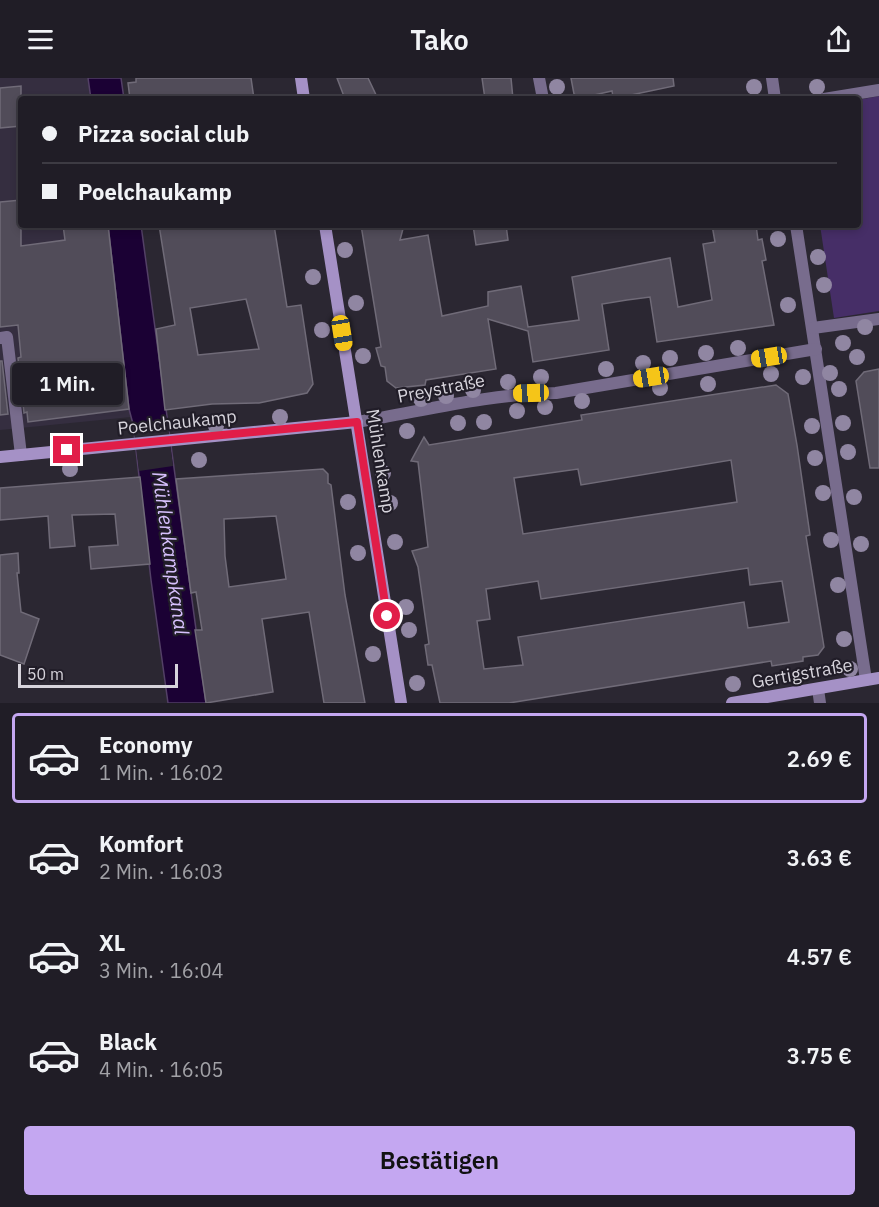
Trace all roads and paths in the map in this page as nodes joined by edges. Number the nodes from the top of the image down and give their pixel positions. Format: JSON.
{"nodes":[{"id":1,"x":301,"y":78,"type":"edge"},
{"id":2,"x":539,"y":78,"type":"edge"},
{"id":3,"x":772,"y":78,"type":"edge"},
{"id":4,"x":879,"y":90,"type":"edge"},
{"id":5,"x":304,"y":96,"type":"edge"},
{"id":6,"x":542,"y":96,"type":"edge"},
{"id":7,"x":775,"y":96,"type":"edge"},
{"id":8,"x":842,"y":96,"type":"edge"},
{"id":9,"x":325,"y":228,"type":"edge"},
{"id":10,"x":796,"y":228,"type":"edge"},
{"id":11,"x":879,"y":319,"type":"edge"},
{"id":12,"x":813,"y":328,"type":"junction"},
{"id":13,"x":0,"y":338,"type":"edge"},
{"id":14,"x":816,"y":349,"type":"junction"},
{"id":15,"x":357,"y":422,"type":"junction"},
{"id":16,"x":21,"y":455,"type":"junction"},
{"id":17,"x":0,"y":457,"type":"edge"},
{"id":18,"x":873,"y":679,"type":"edge"},
{"id":19,"x":818,"y":688,"type":"junction"},
{"id":20,"x":401,"y":703,"type":"edge"},
{"id":21,"x":732,"y":703,"type":"edge"},
{"id":22,"x":820,"y":703,"type":"edge"}],
"edges":[{"from":1,"to":5,"type":"street"},
{"from":2,"to":6,"type":"street"},
{"from":3,"to":7,"type":"street"},
{"from":4,"to":8,"type":"street"},
{"from":9,"to":15,"type":"street","name":"Mühlenkamp"},
{"from":10,"to":12,"type":"street"},
{"from":11,"to":12,"type":"street"},
{"from":12,"to":14,"type":"street"},
{"from":13,"to":16,"type":"street"},
{"from":14,"to":15,"type":"street","name":"Preystraße"},
{"from":14,"to":18,"type":"street"},
{"from":15,"to":16,"type":"street","name":"Poelchaukamp"},
{"from":15,"to":20,"type":"street","name":"Mühlenkamp"},
{"from":16,"to":17,"type":"street","name":"Poelchaukamp"},
{"from":18,"to":19,"type":"street","name":"Gertigstraße"},
{"from":19,"to":21,"type":"street","name":"Gertigstraße"},
{"from":19,"to":22,"type":"street"}]}
